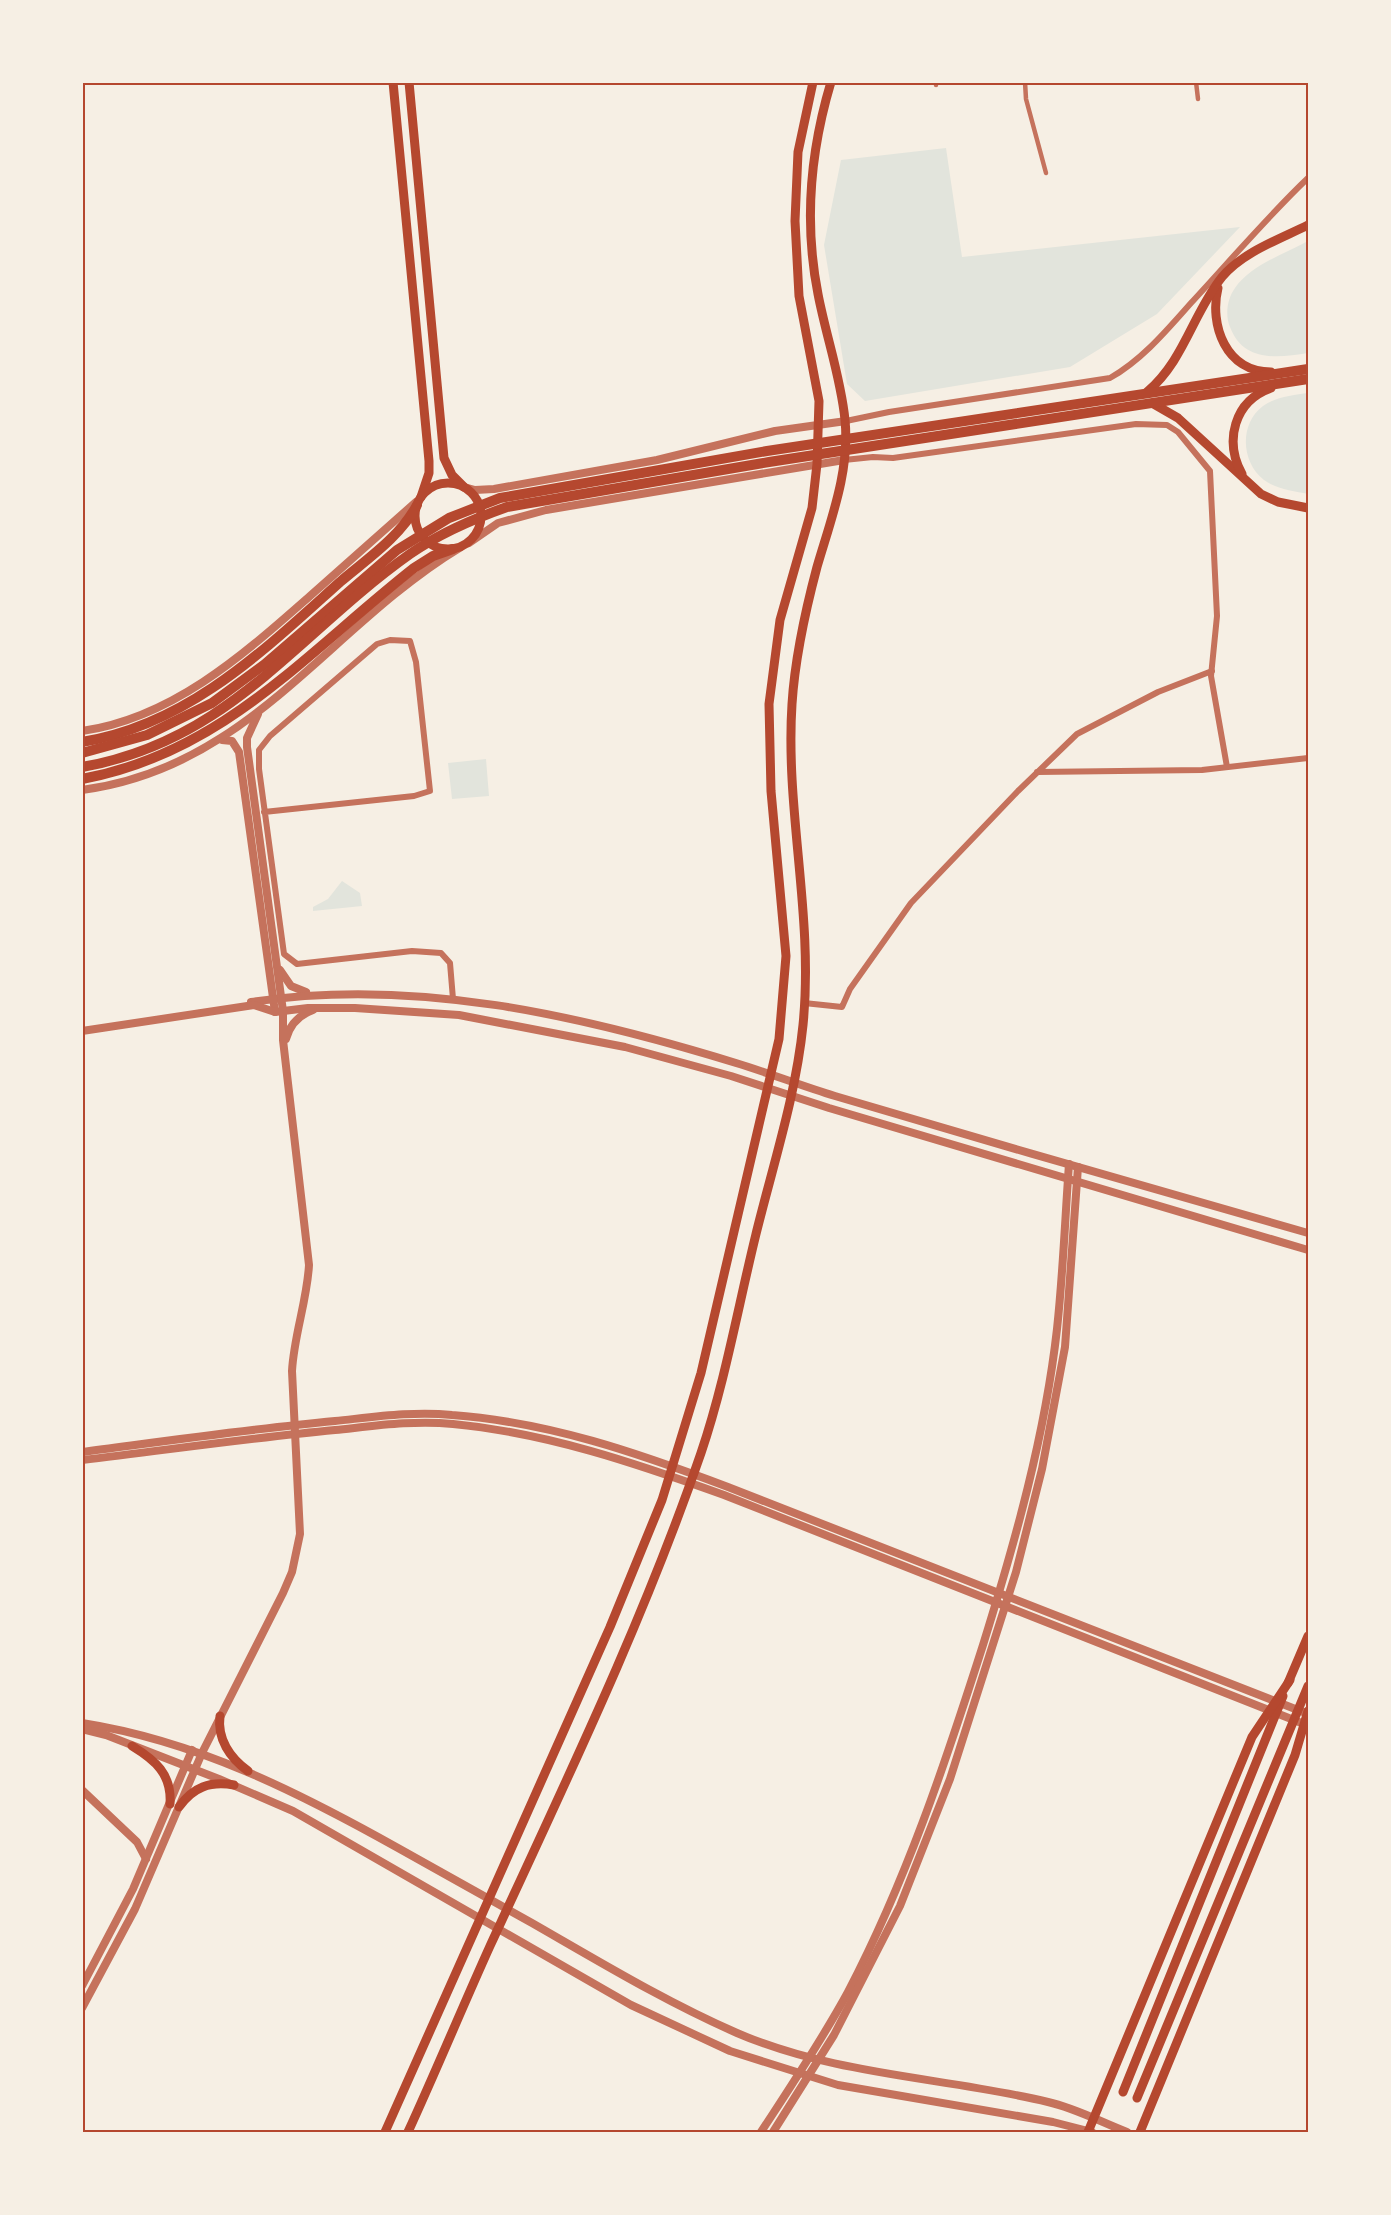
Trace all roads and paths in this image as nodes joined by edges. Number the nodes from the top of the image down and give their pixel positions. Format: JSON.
{"nodes":[{"id":1,"x":393,"y":82,"type":"edge"},
{"id":2,"x":409,"y":82,"type":"edge"},
{"id":3,"x":813,"y":82,"type":"edge"},
{"id":4,"x":831,"y":82,"type":"edge"},
{"id":5,"x":1025,"y":82,"type":"edge"},
{"id":6,"x":1196,"y":82,"type":"edge"},
{"id":7,"x":1198,"y":99,"type":"dead end"},
{"id":8,"x":1046,"y":173,"type":"dead end"},
{"id":9,"x":1308,"y":178,"type":"edge"},
{"id":10,"x":1308,"y":225,"type":"edge"},
{"id":11,"x":1222,"y":278,"type":"junction"},
{"id":12,"x":1308,"y":369,"type":"edge"},
{"id":13,"x":1288,"y":377,"type":"junction"},
{"id":14,"x":1308,"y":379,"type":"edge"},
{"id":15,"x":1148,"y":397,"type":"junction"},
{"id":16,"x":846,"y":421,"type":"junction"},
{"id":17,"x":820,"y":424,"type":"junction"},
{"id":18,"x":844,"y":460,"type":"junction"},
{"id":19,"x":817,"y":464,"type":"junction"},
{"id":20,"x":1248,"y":484,"type":"junction"},
{"id":21,"x":464,"y":487,"type":"junction"},
{"id":22,"x":419,"y":501,"type":"junction"},
{"id":23,"x":1308,"y":508,"type":"edge"},
{"id":24,"x":461,"y":546,"type":"junction"},
{"id":25,"x":1212,"y":671,"type":"junction"},
{"id":26,"x":199,"y":698,"type":"junction"},
{"id":27,"x":258,"y":714,"type":"junction"},
{"id":28,"x":171,"y":725,"type":"junction"},
{"id":29,"x":214,"y":728,"type":"junction"},
{"id":30,"x":175,"y":737,"type":"junction"},
{"id":31,"x":219,"y":741,"type":"junction"},
{"id":32,"x":83,"y":742,"type":"edge"},
{"id":33,"x":131,"y":754,"type":"junction"},
{"id":34,"x":1308,"y":758,"type":"edge"},
{"id":35,"x":82,"y":767,"type":"edge"},
{"id":36,"x":1227,"y":767,"type":"junction"},
{"id":37,"x":1037,"y":772,"type":"junction"},
{"id":38,"x":97,"y":776,"type":"junction"},
{"id":39,"x":82,"y":779,"type":"edge"},
{"id":40,"x":82,"y":790,"type":"edge"},
{"id":41,"x":264,"y":812,"type":"junction"},
{"id":42,"x":277,"y":962,"type":"junction"},
{"id":43,"x":270,"y":979,"type":"junction"},
{"id":44,"x":320,"y":993,"type":"junction"},
{"id":45,"x":277,"y":998,"type":"junction"},
{"id":46,"x":453,"y":999,"type":"junction"},
{"id":47,"x":254,"y":1001,"type":"junction"},
{"id":48,"x":804,"y":1003,"type":"junction"},
{"id":49,"x":324,"y":1008,"type":"junction"},
{"id":50,"x":279,"y":1012,"type":"junction"},
{"id":51,"x":82,"y":1029,"type":"edge"},
{"id":52,"x":285,"y":1056,"type":"junction"},
{"id":53,"x":771,"y":1075,"type":"junction"},
{"id":54,"x":793,"y":1082,"type":"junction"},
{"id":55,"x":768,"y":1088,"type":"junction"},
{"id":56,"x":790,"y":1095,"type":"junction"},
{"id":57,"x":1069,"y":1164,"type":"junction"},
{"id":58,"x":1078,"y":1167,"type":"junction"},
{"id":59,"x":1068,"y":1179,"type":"junction"},
{"id":60,"x":1077,"y":1182,"type":"junction"},
{"id":61,"x":1308,"y":1233,"type":"edge"},
{"id":62,"x":1308,"y":1250,"type":"edge"},
{"id":63,"x":293,"y":1429,"type":"junction"},
{"id":64,"x":82,"y":1452,"type":"edge"},
{"id":65,"x":82,"y":1460,"type":"edge"},
{"id":66,"x":672,"y":1471,"type":"junction"},
{"id":67,"x":692,"y":1478,"type":"junction"},
{"id":68,"x":998,"y":1594,"type":"junction"},
{"id":69,"x":1008,"y":1598,"type":"junction"},
{"id":70,"x":996,"y":1604,"type":"junction"},
{"id":71,"x":1005,"y":1607,"type":"junction"},
{"id":72,"x":1308,"y":1636,"type":"edge"},
{"id":73,"x":1308,"y":1686,"type":"edge"},
{"id":74,"x":1278,"y":1702,"type":"junction"},
{"id":75,"x":1298,"y":1710,"type":"junction"},
{"id":76,"x":1273,"y":1712,"type":"junction"},
{"id":77,"x":1308,"y":1713,"type":"edge"},
{"id":78,"x":220,"y":1716,"type":"junction"},
{"id":79,"x":1293,"y":1720,"type":"junction"},
{"id":80,"x":82,"y":1723,"type":"edge"},
{"id":81,"x":1306,"y":1725,"type":"edge"},
{"id":82,"x":82,"y":1729,"type":"edge"},
{"id":83,"x":132,"y":1746,"type":"junction"},
{"id":84,"x":192,"y":1750,"type":"junction"},
{"id":85,"x":202,"y":1753,"type":"junction"},
{"id":86,"x":185,"y":1766,"type":"junction"},
{"id":87,"x":195,"y":1770,"type":"junction"},
{"id":88,"x":248,"y":1771,"type":"junction"},
{"id":89,"x":234,"y":1785,"type":"junction"},
{"id":90,"x":82,"y":1790,"type":"edge"},
{"id":91,"x":174,"y":1806,"type":"junction"},
{"id":92,"x":146,"y":1859,"type":"junction"},
{"id":93,"x":488,"y":1899,"type":"junction"},
{"id":94,"x":507,"y":1910,"type":"junction"},
{"id":95,"x":480,"y":1917,"type":"junction"},
{"id":96,"x":499,"y":1928,"type":"junction"},
{"id":97,"x":82,"y":1986,"type":"edge"},
{"id":98,"x":82,"y":2008,"type":"edge"},
{"id":99,"x":809,"y":2058,"type":"junction"},
{"id":100,"x":819,"y":2060,"type":"junction"},
{"id":101,"x":799,"y":2074,"type":"junction"},
{"id":102,"x":808,"y":2077,"type":"junction"},
{"id":103,"x":1123,"y":2092,"type":"dead end"},
{"id":104,"x":1137,"y":2098,"type":"dead end"},
{"id":105,"x":1094,"y":2119,"type":"junction"},
{"id":106,"x":1090,"y":2132,"type":"edge"},
{"id":107,"x":385,"y":2133,"type":"edge"},
{"id":108,"x":408,"y":2133,"type":"edge"},
{"id":109,"x":761,"y":2133,"type":"edge"},
{"id":110,"x":773,"y":2133,"type":"edge"},
{"id":111,"x":1127,"y":2133,"type":"edge"},
{"id":112,"x":1140,"y":2133,"type":"edge"}],
"edges":[{"from":1,"to":22,"type":"main road"},
{"from":2,"to":21,"type":"main road"},
{"from":3,"to":17,"type":"main road"},
{"from":4,"to":16,"type":"main road"},
{"from":5,"to":8,"type":"street"},
{"from":6,"to":7,"type":"street"},
{"from":9,"to":16,"type":"street"},
{"from":10,"to":11,"type":"main road"},
{"from":11,"to":13,"type":"main road"},
{"from":11,"to":15,"type":"main road"},
{"from":12,"to":13,"type":"highway"},
{"from":13,"to":14,"type":"highway"},
{"from":13,"to":15,"type":"highway"},
{"from":13,"to":20,"type":"main road"},
{"from":15,"to":20,"type":"main road"},
{"from":15,"to":28,"type":"highway"},
{"from":15,"to":30,"type":"highway"},
{"from":16,"to":17,"type":"street"},
{"from":16,"to":18,"type":"main road"},
{"from":17,"to":19,"type":"main road"},
{"from":17,"to":21,"type":"street"},
{"from":18,"to":19,"type":"street"},
{"from":18,"to":25,"type":"street"},
{"from":18,"to":48,"type":"main road"},
{"from":19,"to":24,"type":"street"},
{"from":19,"to":53,"type":"main road"},
{"from":20,"to":23,"type":"main road"},
{"from":21,"to":22,"type":"main road"},
{"from":21,"to":24,"type":"main road"},
{"from":22,"to":24,"type":"main road"},
{"from":22,"to":26,"type":"highway"},
{"from":22,"to":32,"type":"street"},
{"from":24,"to":27,"type":"street"},
{"from":24,"to":29,"type":"highway"},
{"from":25,"to":36,"type":"street"},
{"from":25,"to":37,"type":"street"},
{"from":26,"to":28,"type":"highway"},
{"from":26,"to":32,"type":"highway"},
{"from":27,"to":31,"type":"street"},
{"from":27,"to":42,"type":"street"},
{"from":28,"to":32,"type":"highway"},
{"from":29,"to":30,"type":"highway"},
{"from":29,"to":38,"type":"highway"},
{"from":30,"to":33,"type":"highway"},
{"from":31,"to":40,"type":"street"},
{"from":31,"to":43,"type":"street"},
{"from":33,"to":35,"type":"highway"},
{"from":33,"to":38,"type":"highway"},
{"from":34,"to":36,"type":"street"},
{"from":36,"to":37,"type":"street"},
{"from":37,"to":48,"type":"street"},
{"from":38,"to":39,"type":"highway"},
{"from":41,"to":41,"type":"street"},
{"from":41,"to":46,"type":"street"},
{"from":42,"to":44,"type":"street"},
{"from":42,"to":45,"type":"street"},
{"from":43,"to":45,"type":"street"},
{"from":43,"to":47,"type":"street"},
{"from":44,"to":45,"type":"street"},
{"from":44,"to":46,"type":"street"},
{"from":45,"to":47,"type":"street"},
{"from":45,"to":50,"type":"street"},
{"from":46,"to":53,"type":"street"},
{"from":47,"to":51,"type":"street"},
{"from":48,"to":54,"type":"main road"},
{"from":49,"to":50,"type":"street"},
{"from":49,"to":52,"type":"street"},
{"from":49,"to":55,"type":"street"},
{"from":50,"to":51,"type":"street"},
{"from":50,"to":52,"type":"street"},
{"from":52,"to":63,"type":"street"},
{"from":53,"to":54,"type":"street"},
{"from":53,"to":55,"type":"main road"},
{"from":54,"to":56,"type":"main road"},
{"from":54,"to":57,"type":"street"},
{"from":55,"to":56,"type":"street"},
{"from":55,"to":66,"type":"main road"},
{"from":56,"to":59,"type":"street"},
{"from":56,"to":67,"type":"main road"},
{"from":57,"to":58,"type":"street"},
{"from":57,"to":59,"type":"street"},
{"from":58,"to":60,"type":"street"},
{"from":58,"to":61,"type":"street"},
{"from":59,"to":60,"type":"street"},
{"from":59,"to":68,"type":"street"},
{"from":60,"to":62,"type":"street"},
{"from":60,"to":69,"type":"street"},
{"from":63,"to":64,"type":"street"},
{"from":63,"to":65,"type":"street"},
{"from":63,"to":66,"type":"street"},
{"from":63,"to":78,"type":"street"},
{"from":66,"to":67,"type":"street"},
{"from":66,"to":93,"type":"main road"},
{"from":67,"to":68,"type":"street"},
{"from":67,"to":70,"type":"street"},
{"from":67,"to":94,"type":"main road"},
{"from":68,"to":69,"type":"street"},
{"from":68,"to":70,"type":"street"},
{"from":69,"to":71,"type":"street"},
{"from":69,"to":74,"type":"street"},
{"from":70,"to":71,"type":"street"},
{"from":70,"to":99,"type":"street"},
{"from":71,"to":76,"type":"street"},
{"from":71,"to":100,"type":"street"},
{"from":72,"to":74,"type":"main road"},
{"from":73,"to":75,"type":"main road"},
{"from":74,"to":75,"type":"street"},
{"from":74,"to":76,"type":"main road"},
{"from":75,"to":77,"type":"street"},
{"from":75,"to":79,"type":"main road"},
{"from":76,"to":79,"type":"street"},
{"from":76,"to":103,"type":"main road"},
{"from":76,"to":105,"type":"main road"},
{"from":77,"to":81,"type":"main road"},
{"from":78,"to":85,"type":"street"},
{"from":78,"to":88,"type":"main road"},
{"from":79,"to":81,"type":"street"},
{"from":79,"to":104,"type":"main road"},
{"from":80,"to":84,"type":"street"},
{"from":81,"to":112,"type":"main road"},
{"from":82,"to":83,"type":"street"},
{"from":83,"to":86,"type":"street"},
{"from":83,"to":91,"type":"main road"},
{"from":84,"to":85,"type":"street"},
{"from":84,"to":86,"type":"street"},
{"from":85,"to":87,"type":"street"},
{"from":85,"to":88,"type":"street"},
{"from":86,"to":87,"type":"street"},
{"from":86,"to":91,"type":"street"},
{"from":87,"to":89,"type":"street"},
{"from":87,"to":91,"type":"street"},
{"from":88,"to":93,"type":"street"},
{"from":89,"to":91,"type":"main road"},
{"from":89,"to":95,"type":"street"},
{"from":90,"to":92,"type":"street"},
{"from":91,"to":92,"type":"street"},
{"from":91,"to":98,"type":"street"},
{"from":92,"to":97,"type":"street"},
{"from":93,"to":94,"type":"street"},
{"from":93,"to":95,"type":"main road"},
{"from":94,"to":96,"type":"main road"},
{"from":94,"to":99,"type":"street"},
{"from":95,"to":96,"type":"street"},
{"from":95,"to":107,"type":"main road"},
{"from":96,"to":101,"type":"street"},
{"from":96,"to":108,"type":"main road"},
{"from":99,"to":100,"type":"street"},
{"from":99,"to":101,"type":"street"},
{"from":100,"to":102,"type":"street"},
{"from":100,"to":105,"type":"street"},
{"from":101,"to":102,"type":"street"},
{"from":101,"to":109,"type":"street"},
{"from":102,"to":106,"type":"street"},
{"from":102,"to":110,"type":"street"},
{"from":105,"to":106,"type":"main road"},
{"from":105,"to":111,"type":"street"}]}
